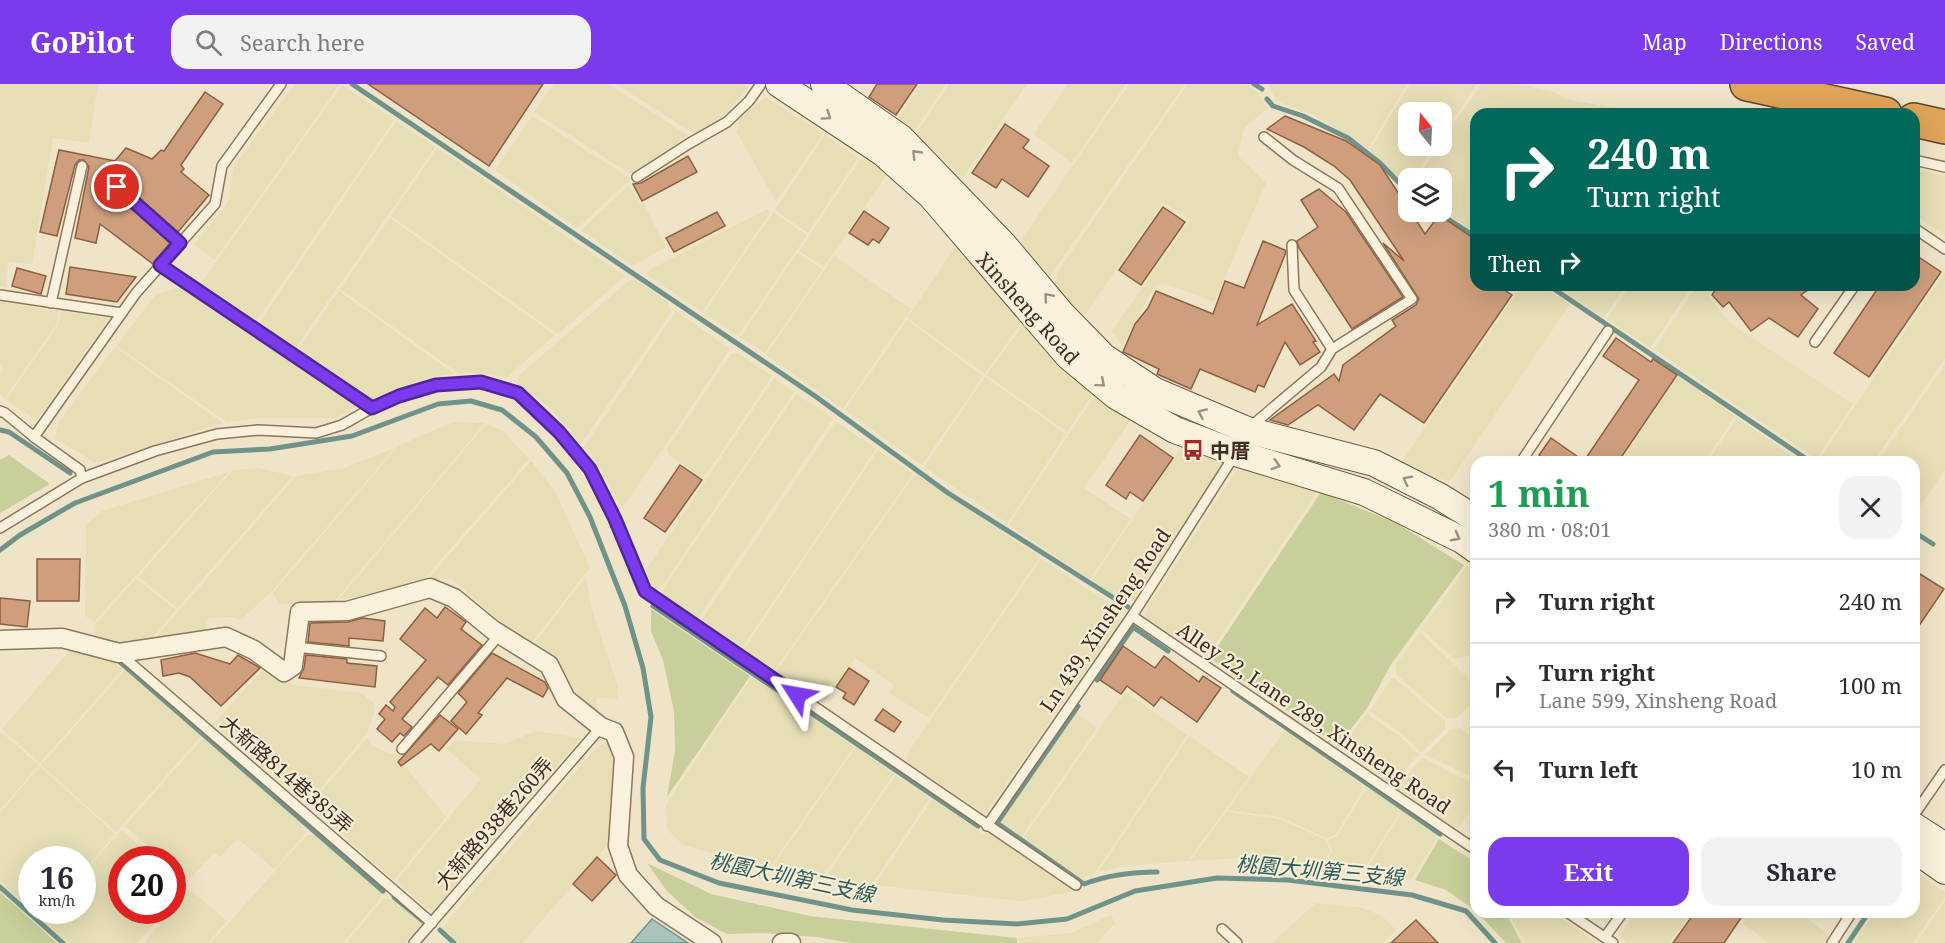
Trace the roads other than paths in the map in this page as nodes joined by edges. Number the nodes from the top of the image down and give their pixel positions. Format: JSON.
{"nodes":[{"id":1,"x":281,"y":84,"type":"edge"},
{"id":2,"x":761,"y":84,"type":"edge"},
{"id":3,"x":779,"y":84,"type":"edge"},
{"id":4,"x":824,"y":84,"type":"edge"},
{"id":5,"x":1747,"y":84,"type":"edge"},
{"id":6,"x":1858,"y":108,"type":"edge"},
{"id":7,"x":1920,"y":121,"type":"edge"},
{"id":8,"x":1945,"y":127,"type":"edge"},
{"id":9,"x":1264,"y":137,"type":"dead end"},
{"id":10,"x":1920,"y":161,"type":"edge"},
{"id":11,"x":82,"y":166,"type":"dead end"},
{"id":12,"x":1945,"y":166,"type":"edge"},
{"id":13,"x":638,"y":177,"type":"dead end"},
{"id":14,"x":117,"y":187,"type":"dead end"},
{"id":15,"x":1920,"y":232,"type":"edge"},
{"id":16,"x":180,"y":243,"type":"junction"},
{"id":17,"x":1292,"y":245,"type":"dead end"},
{"id":18,"x":1945,"y":249,"type":"edge"},
{"id":19,"x":160,"y":265,"type":"junction"},
{"id":20,"x":1851,"y":291,"type":"edge"},
{"id":21,"x":0,"y":295,"type":"edge"},
{"id":22,"x":51,"y":303,"type":"junction"},
{"id":23,"x":122,"y":313,"type":"junction"},
{"id":24,"x":1608,"y":331,"type":"dead end"},
{"id":25,"x":1815,"y":342,"type":"dead end"},
{"id":26,"x":1332,"y":349,"type":"junction"},
{"id":27,"x":372,"y":408,"type":"junction"},
{"id":28,"x":0,"y":411,"type":"edge"},
{"id":29,"x":34,"y":437,"type":"junction"},
{"id":30,"x":1241,"y":442,"type":"junction"},
{"id":31,"x":1525,"y":456,"type":"edge"},
{"id":32,"x":82,"y":478,"type":"junction"},
{"id":33,"x":1470,"y":515,"type":"edge"},
{"id":34,"x":0,"y":528,"type":"edge"},
{"id":35,"x":1470,"y":546,"type":"edge"},
{"id":36,"x":1132,"y":616,"type":"junction"},
{"id":37,"x":500,"y":634,"type":"junction"},
{"id":38,"x":0,"y":640,"type":"edge"},
{"id":39,"x":295,"y":647,"type":"junction"},
{"id":40,"x":119,"y":653,"type":"junction"},
{"id":41,"x":381,"y":656,"type":"dead end"},
{"id":42,"x":601,"y":727,"type":"junction"},
{"id":43,"x":402,"y":749,"type":"dead end"},
{"id":44,"x":1945,"y":770,"type":"edge"},
{"id":45,"x":1920,"y":806,"type":"edge"},
{"id":46,"x":987,"y":826,"type":"junction"},
{"id":47,"x":1920,"y":830,"type":"edge"},
{"id":48,"x":1470,"y":846,"type":"edge"},
{"id":49,"x":1945,"y":846,"type":"edge"},
{"id":50,"x":1920,"y":853,"type":"edge"},
{"id":51,"x":1945,"y":871,"type":"edge"},
{"id":52,"x":1076,"y":885,"type":"dead end"},
{"id":53,"x":1577,"y":918,"type":"edge"},
{"id":54,"x":1620,"y":918,"type":"edge"},
{"id":55,"x":1848,"y":918,"type":"edge"},
{"id":56,"x":432,"y":922,"type":"junction"},
{"id":57,"x":1222,"y":929,"type":"dead end"},
{"id":58,"x":1609,"y":940,"type":"edge"},
{"id":59,"x":414,"y":943,"type":"edge"},
{"id":60,"x":712,"y":943,"type":"edge"},
{"id":61,"x":782,"y":943,"type":"edge"},
{"id":62,"x":791,"y":943,"type":"edge"},
{"id":63,"x":1237,"y":943,"type":"edge"},
{"id":64,"x":1832,"y":943,"type":"edge"}],
"edges":[{"from":1,"to":16,"type":"lane"},
{"from":2,"to":13,"type":"lane"},
{"from":3,"to":30,"type":"main road","name":"Xinsheng Road","one_way":true},
{"from":30,"to":4,"type":"main road","name":"Xinsheng Road","one_way":true},
{"from":5,"to":6,"type":"highway"},
{"from":7,"to":8,"type":"highway"},
{"from":9,"to":26,"type":"lane"},
{"from":10,"to":12,"type":"lane"},
{"from":11,"to":22,"type":"lane"},
{"from":14,"to":16,"type":"lane"},
{"from":15,"to":18,"type":"lane"},
{"from":16,"to":19,"type":"lane"},
{"from":17,"to":26,"type":"lane"},
{"from":19,"to":23,"type":"lane"},
{"from":19,"to":27,"type":"lane"},
{"from":20,"to":25,"type":"lane"},
{"from":21,"to":22,"type":"lane"},
{"from":22,"to":23,"type":"lane"},
{"from":23,"to":29,"type":"lane"},
{"from":24,"to":31,"type":"lane"},
{"from":26,"to":30,"type":"lane","name":"Ln 439, Xinsheng Road"},
{"from":27,"to":32,"type":"lane"},
{"from":27,"to":46,"type":"lane"},
{"from":28,"to":29,"type":"lane"},
{"from":29,"to":32,"type":"lane"},
{"from":33,"to":30,"type":"main road","name":"Xinsheng Road","one_way":true},
{"from":30,"to":35,"type":"main road","name":"Xinsheng Road","one_way":true},
{"from":30,"to":36,"type":"lane","name":"Ln 439, Xinsheng Road"},
{"from":32,"to":34,"type":"lane"},
{"from":36,"to":46,"type":"lane","name":"Ln 439, Xinsheng Road"},
{"from":36,"to":48,"type":"lane","name":"Alley 22, Lane 289, Xinsheng Road"},
{"from":37,"to":39,"type":"street"},
{"from":37,"to":42,"type":"street"},
{"from":37,"to":43,"type":"lane"},
{"from":38,"to":40,"type":"street"},
{"from":39,"to":40,"type":"street"},
{"from":39,"to":41,"type":"lane"},
{"from":40,"to":56,"type":"lane","name":"大新路814巷385弄"},
{"from":42,"to":56,"type":"lane","name":"大新路938巷260弄"},
{"from":42,"to":60,"type":"street"},
{"from":44,"to":45,"type":"lane"},
{"from":46,"to":52,"type":"lane"},
{"from":47,"to":49,"type":"main road"},
{"from":50,"to":51,"type":"main road"},
{"from":53,"to":58,"type":"lane"},
{"from":54,"to":58,"type":"lane"},
{"from":55,"to":64,"type":"lane"},
{"from":56,"to":59,"type":"lane","name":"大新路938巷260弄"},
{"from":57,"to":63,"type":"lane"},
{"from":61,"to":62,"type":"street"}]}
